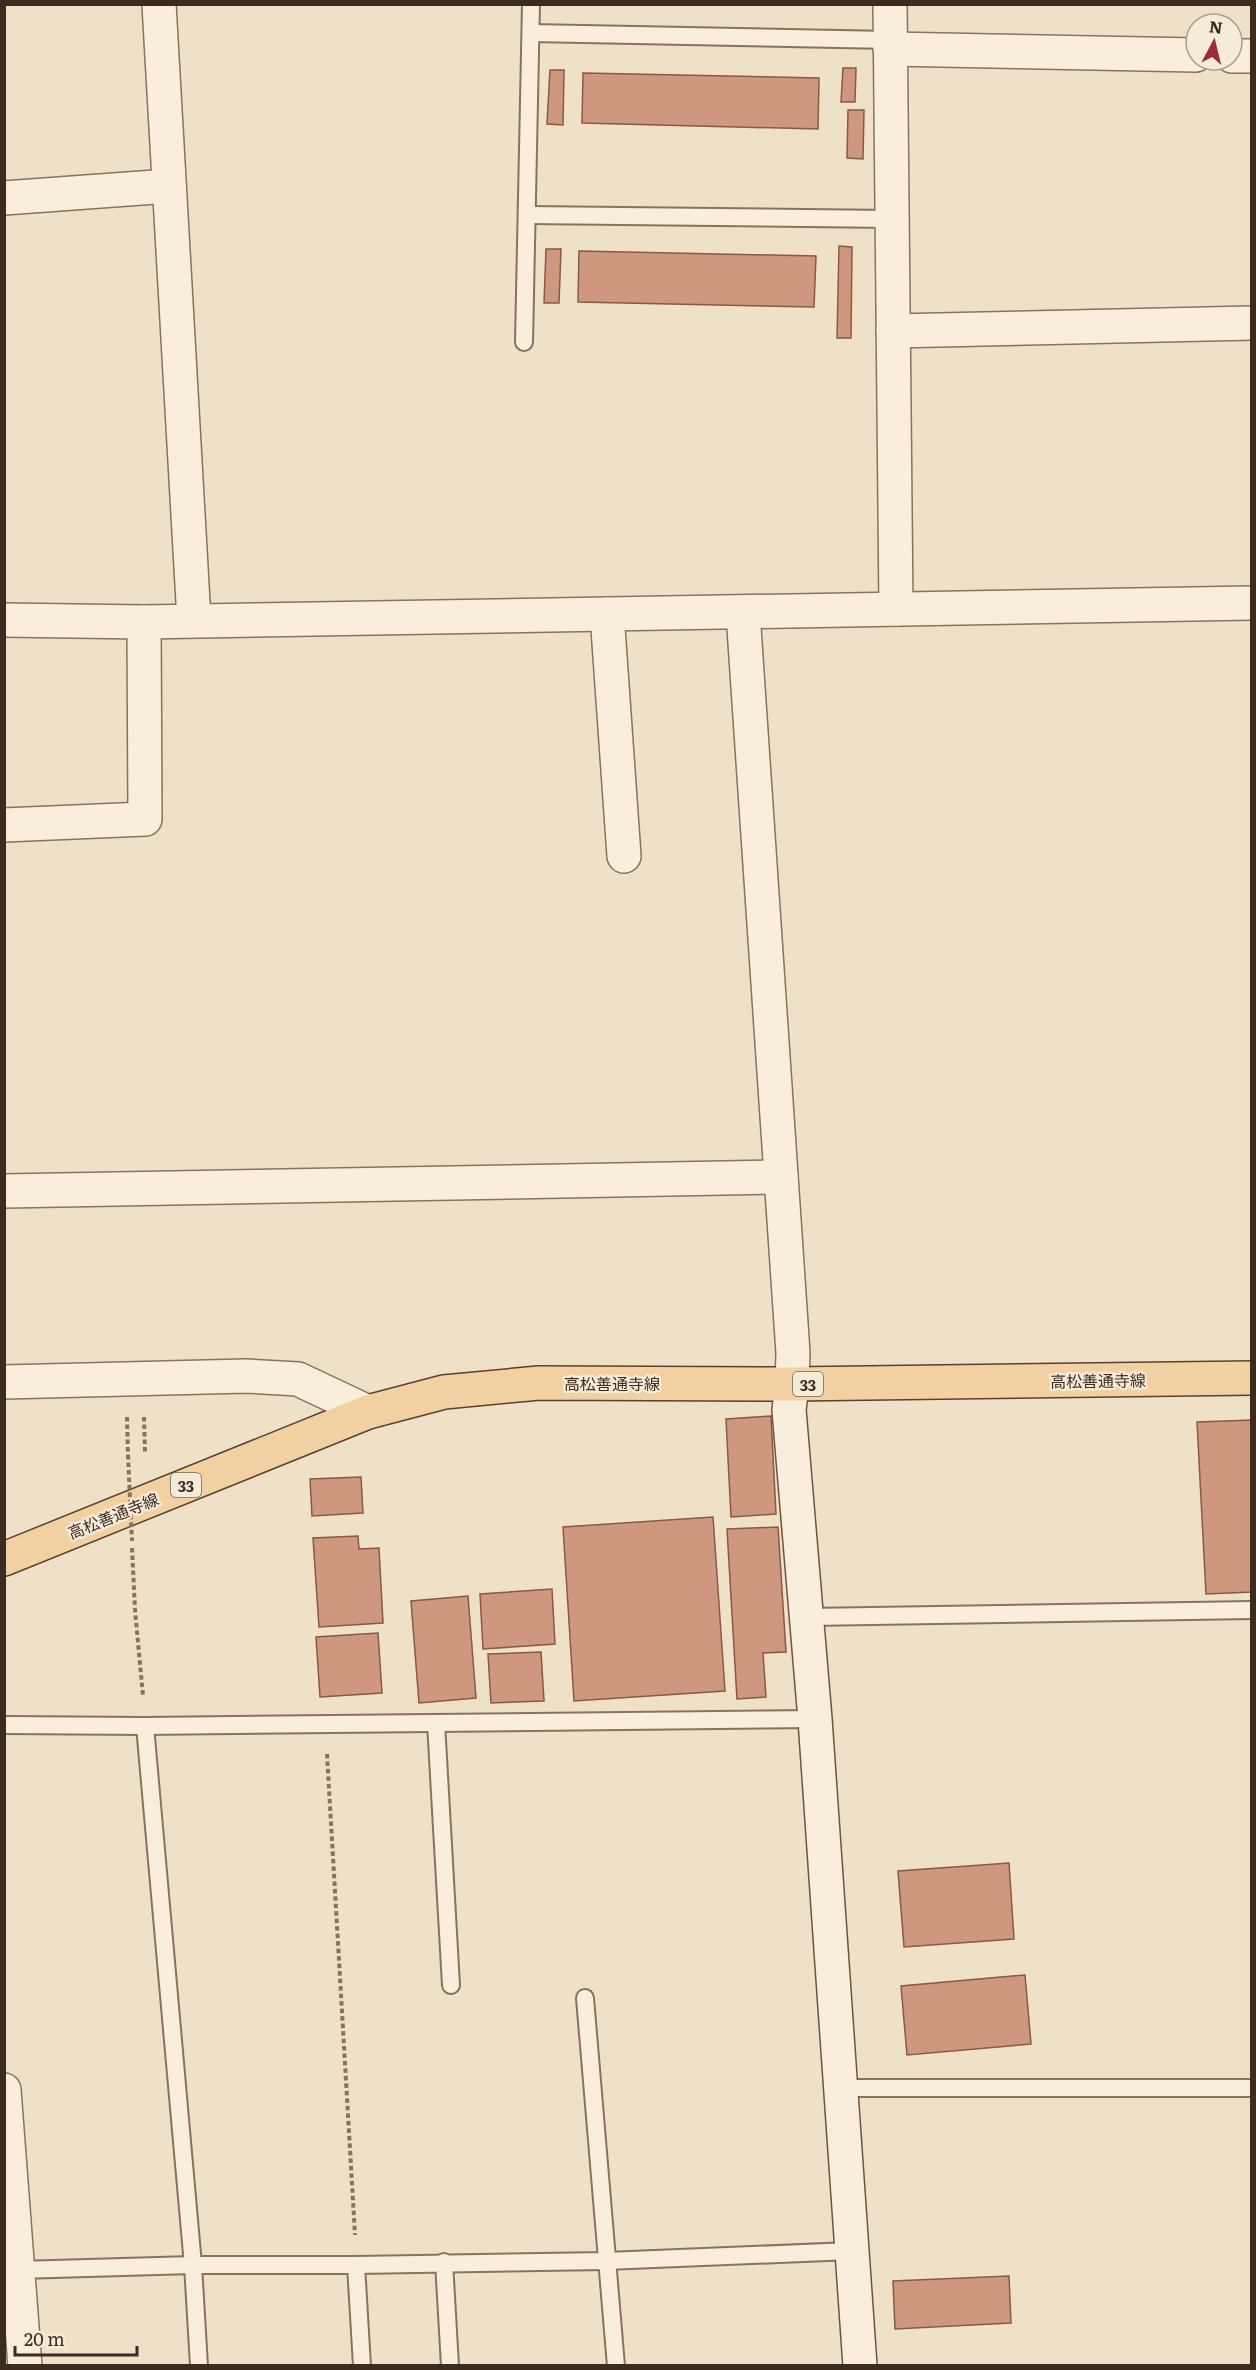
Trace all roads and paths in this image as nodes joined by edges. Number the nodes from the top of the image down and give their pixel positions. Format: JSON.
{"nodes":[{"id":1,"x":159,"y":4,"type":"edge"},
{"id":2,"x":531,"y":4,"type":"edge"},
{"id":3,"x":890,"y":4,"type":"edge"},
{"id":4,"x":531,"y":33,"type":"junction"},
{"id":5,"x":890,"y":44,"type":"junction"},
{"id":6,"x":1184,"y":55,"type":"edge"},
{"id":7,"x":170,"y":186,"type":"junction"},
{"id":8,"x":4,"y":198,"type":"edge"},
{"id":9,"x":527,"y":215,"type":"junction"},
{"id":10,"x":892,"y":219,"type":"junction"},
{"id":11,"x":1251,"y":323,"type":"edge"},
{"id":12,"x":893,"y":331,"type":"junction"},
{"id":13,"x":524,"y":342,"type":"dead end"},
{"id":14,"x":1251,"y":603,"type":"edge"},
{"id":15,"x":896,"y":609,"type":"junction"},
{"id":16,"x":743,"y":613,"type":"junction"},
{"id":17,"x":607,"y":614,"type":"junction"},
{"id":18,"x":4,"y":620,"type":"edge"},
{"id":19,"x":194,"y":620,"type":"junction"},
{"id":20,"x":144,"y":622,"type":"junction"},
{"id":21,"x":4,"y":825,"type":"edge"},
{"id":22,"x":624,"y":856,"type":"dead end"},
{"id":23,"x":780,"y":1177,"type":"junction"},
{"id":24,"x":4,"y":1191,"type":"edge"},
{"id":25,"x":1251,"y":1378,"type":"edge"},
{"id":26,"x":4,"y":1382,"type":"edge"},
{"id":27,"x":792,"y":1384,"type":"junction"},
{"id":28,"x":368,"y":1412,"type":"junction"},
{"id":29,"x":144,"y":1418,"type":"dead end"},
{"id":30,"x":127,"y":1420,"type":"dead end"},
{"id":31,"x":145,"y":1452,"type":"dead end"},
{"id":32,"x":4,"y":1558,"type":"edge"},
{"id":33,"x":1251,"y":1610,"type":"edge"},
{"id":34,"x":807,"y":1617,"type":"junction"},
{"id":35,"x":815,"y":1719,"type":"junction"},
{"id":36,"x":436,"y":1722,"type":"junction"},
{"id":37,"x":326,"y":1723,"type":"junction"},
{"id":38,"x":4,"y":1725,"type":"edge"},
{"id":39,"x":145,"y":1726,"type":"junction"},
{"id":40,"x":451,"y":1985,"type":"dead end"},
{"id":41,"x":585,"y":1998,"type":"dead end"},
{"id":42,"x":840,"y":2088,"type":"junction"},
{"id":43,"x":1251,"y":2088,"type":"edge"},
{"id":44,"x":4,"y":2090,"type":"edge"},
{"id":45,"x":851,"y":2251,"type":"junction"},
{"id":46,"x":606,"y":2261,"type":"junction"},
{"id":47,"x":444,"y":2262,"type":"junction"},
{"id":48,"x":194,"y":2265,"type":"junction"},
{"id":49,"x":356,"y":2265,"type":"junction"},
{"id":50,"x":18,"y":2270,"type":"junction"},
{"id":51,"x":25,"y":2366,"type":"edge"},
{"id":52,"x":200,"y":2366,"type":"edge"},
{"id":53,"x":362,"y":2366,"type":"edge"},
{"id":54,"x":450,"y":2366,"type":"edge"},
{"id":55,"x":616,"y":2366,"type":"edge"},
{"id":56,"x":860,"y":2366,"type":"edge"}],
"edges":[{"from":1,"to":7,"type":"street"},
{"from":2,"to":4,"type":"lane"},
{"from":3,"to":5,"type":"street"},
{"from":4,"to":5,"type":"lane"},
{"from":4,"to":9,"type":"lane"},
{"from":5,"to":6,"type":"street"},
{"from":5,"to":10,"type":"street"},
{"from":7,"to":8,"type":"street"},
{"from":7,"to":19,"type":"street"},
{"from":9,"to":10,"type":"lane"},
{"from":9,"to":13,"type":"lane"},
{"from":10,"to":12,"type":"street"},
{"from":11,"to":12,"type":"street"},
{"from":12,"to":15,"type":"street"},
{"from":14,"to":15,"type":"street"},
{"from":15,"to":16,"type":"street"},
{"from":16,"to":17,"type":"street"},
{"from":16,"to":23,"type":"street"},
{"from":17,"to":19,"type":"street"},
{"from":17,"to":22,"type":"street"},
{"from":18,"to":20,"type":"street"},
{"from":19,"to":20,"type":"street"},
{"from":20,"to":21,"type":"street"},
{"from":23,"to":24,"type":"street"},
{"from":23,"to":27,"type":"street"},
{"from":25,"to":27,"type":"main road","name":"高松善通寺線","number":"33"},
{"from":26,"to":28,"type":"street"},
{"from":27,"to":28,"type":"main road","name":"高松善通寺線","number":"33"},
{"from":27,"to":34,"type":"street"},
{"from":28,"to":32,"type":"main road","name":"高松善通寺線","number":"33"},
{"from":29,"to":31,"type":"path"},
{"from":30,"to":39,"type":"path","bridge":true},
{"from":33,"to":34,"type":"lane"},
{"from":34,"to":35,"type":"street"},
{"from":35,"to":36,"type":"lane"},
{"from":35,"to":42,"type":"street"},
{"from":36,"to":37,"type":"lane"},
{"from":36,"to":40,"type":"lane"},
{"from":37,"to":39,"type":"lane"},
{"from":37,"to":49,"type":"path"},
{"from":38,"to":39,"type":"lane"},
{"from":39,"to":48,"type":"lane"},
{"from":41,"to":46,"type":"lane"},
{"from":42,"to":43,"type":"lane"},
{"from":42,"to":45,"type":"street"},
{"from":44,"to":50,"type":"street"},
{"from":45,"to":46,"type":"lane"},
{"from":45,"to":56,"type":"street"},
{"from":46,"to":47,"type":"lane"},
{"from":46,"to":55,"type":"lane"},
{"from":47,"to":49,"type":"lane"},
{"from":47,"to":54,"type":"lane"},
{"from":48,"to":49,"type":"lane"},
{"from":48,"to":50,"type":"lane"},
{"from":48,"to":52,"type":"lane"},
{"from":49,"to":53,"type":"lane"},
{"from":50,"to":51,"type":"street"}]}
